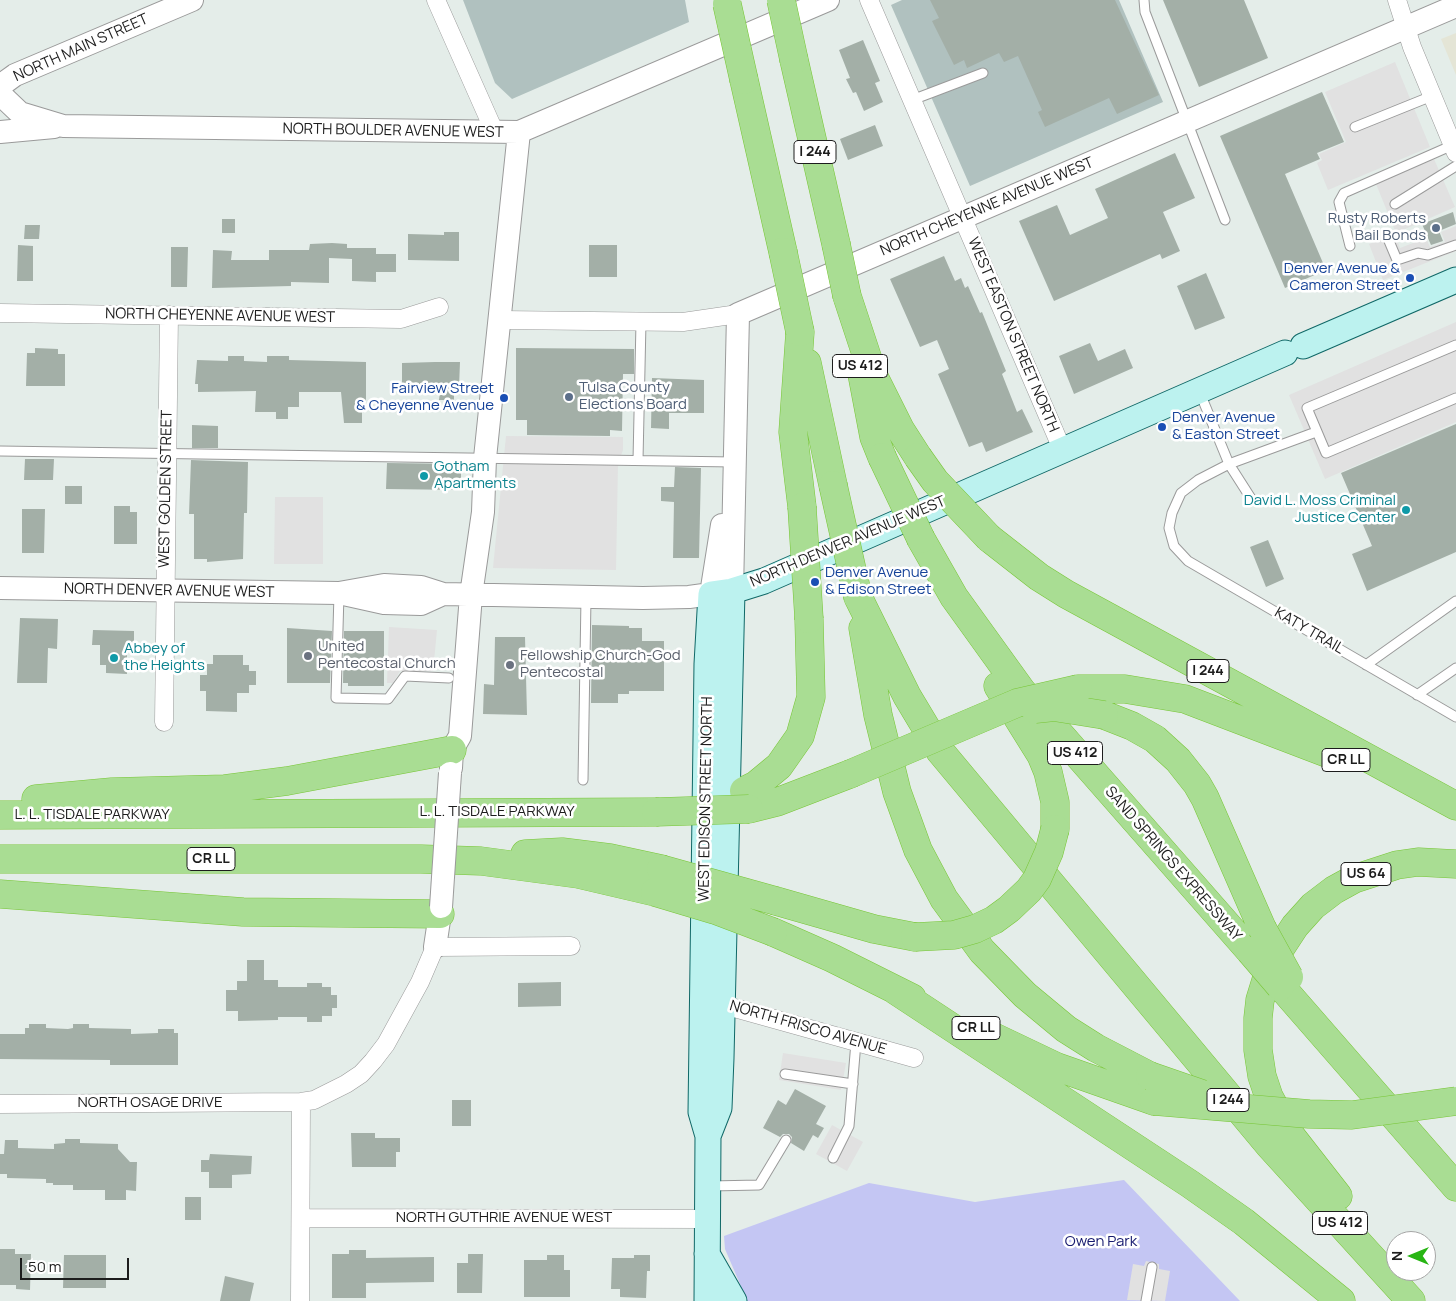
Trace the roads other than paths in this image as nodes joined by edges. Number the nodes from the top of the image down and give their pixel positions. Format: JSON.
{"nodes":[{"id":1,"x":192,"y":0,"type":"edge"},
{"id":2,"x":436,"y":0,"type":"edge"},
{"id":3,"x":781,"y":0,"type":"edge"},
{"id":4,"x":828,"y":0,"type":"edge"},
{"id":5,"x":869,"y":0,"type":"edge"},
{"id":6,"x":1144,"y":0,"type":"edge"},
{"id":7,"x":1397,"y":0,"type":"edge"},
{"id":8,"x":726,"y":2,"type":"edge"},
{"id":9,"x":1456,"y":6,"type":"edge"},
{"id":10,"x":1406,"y":27,"type":"junction"},
{"id":11,"x":983,"y":73,"type":"dead end"},
{"id":12,"x":0,"y":86,"type":"edge"},
{"id":13,"x":0,"y":94,"type":"edge"},
{"id":14,"x":1432,"y":96,"type":"junction"},
{"id":15,"x":912,"y":100,"type":"junction"},
{"id":16,"x":1186,"y":121,"type":"junction"},
{"id":17,"x":63,"y":126,"type":"junction"},
{"id":18,"x":1355,"y":127,"type":"dead end"},
{"id":19,"x":0,"y":132,"type":"edge"},
{"id":20,"x":520,"y":132,"type":"junction"},
{"id":21,"x":495,"y":133,"type":"junction"},
{"id":22,"x":1454,"y":149,"type":"edge"},
{"id":23,"x":1456,"y":166,"type":"edge"},
{"id":24,"x":1395,"y":204,"type":"dead end"},
{"id":25,"x":963,"y":218,"type":"junction"},
{"id":26,"x":1226,"y":220,"type":"dead end"},
{"id":27,"x":1388,"y":241,"type":"dead end"},
{"id":28,"x":1456,"y":245,"type":"edge"},
{"id":29,"x":1350,"y":246,"type":"dead end"},
{"id":30,"x":1456,"y":280,"type":"edge"},
{"id":31,"x":847,"y":296,"type":"junction"},
{"id":32,"x":439,"y":307,"type":"dead end"},
{"id":33,"x":0,"y":313,"type":"edge"},
{"id":34,"x":738,"y":314,"type":"junction"},
{"id":35,"x":169,"y":315,"type":"junction"},
{"id":36,"x":500,"y":320,"type":"junction"},
{"id":37,"x":641,"y":322,"type":"junction"},
{"id":38,"x":800,"y":332,"type":"junction"},
{"id":39,"x":1456,"y":345,"type":"edge"},
{"id":40,"x":1199,"y":390,"type":"junction"},
{"id":41,"x":1456,"y":398,"type":"edge"},
{"id":42,"x":1316,"y":432,"type":"junction"},
{"id":43,"x":1062,"y":449,"type":"junction"},
{"id":44,"x":0,"y":451,"type":"edge"},
{"id":45,"x":166,"y":453,"type":"junction"},
{"id":46,"x":485,"y":458,"type":"junction"},
{"id":47,"x":638,"y":460,"type":"junction"},
{"id":48,"x":734,"y":462,"type":"junction"},
{"id":49,"x":1229,"y":464,"type":"junction"},
{"id":50,"x":1252,"y":500,"type":"dead end"},
{"id":51,"x":921,"y":539,"type":"junction"},
{"id":52,"x":0,"y":588,"type":"edge"},
{"id":53,"x":165,"y":590,"type":"junction"},
{"id":54,"x":721,"y":592,"type":"junction"},
{"id":55,"x":339,"y":594,"type":"junction"},
{"id":56,"x":457,"y":595,"type":"junction"},
{"id":57,"x":858,"y":597,"type":"junction"},
{"id":58,"x":586,"y":598,"type":"junction"},
{"id":59,"x":1456,"y":601,"type":"edge"},
{"id":60,"x":1366,"y":665,"type":"junction"},
{"id":61,"x":1456,"y":668,"type":"edge"},
{"id":62,"x":449,"y":678,"type":"junction"},
{"id":63,"x":1417,"y":695,"type":"junction"},
{"id":64,"x":1452,"y":715,"type":"edge"},
{"id":65,"x":978,"y":721,"type":"junction"},
{"id":66,"x":164,"y":722,"type":"dead end"},
{"id":67,"x":451,"y":761,"type":"junction"},
{"id":68,"x":584,"y":780,"type":"dead end"},
{"id":69,"x":1445,"y":800,"type":"edge"},
{"id":70,"x":0,"y":802,"type":"edge"},
{"id":71,"x":656,"y":812,"type":"junction"},
{"id":72,"x":0,"y":815,"type":"edge"},
{"id":73,"x":0,"y":859,"type":"edge"},
{"id":74,"x":1454,"y":864,"type":"edge"},
{"id":75,"x":658,"y":880,"type":"junction"},
{"id":76,"x":0,"y":894,"type":"edge"},
{"id":77,"x":441,"y":911,"type":"junction"},
{"id":78,"x":1256,"y":939,"type":"junction"},
{"id":79,"x":571,"y":946,"type":"dead end"},
{"id":80,"x":435,"y":947,"type":"junction"},
{"id":81,"x":895,"y":990,"type":"junction"},
{"id":82,"x":713,"y":1002,"type":"junction"},
{"id":83,"x":856,"y":1042,"type":"junction"},
{"id":84,"x":914,"y":1058,"type":"dead end"},
{"id":85,"x":785,"y":1074,"type":"dead end"},
{"id":86,"x":852,"y":1084,"type":"junction"},
{"id":87,"x":1152,"y":1088,"type":"junction"},
{"id":88,"x":1456,"y":1101,"type":"edge"},
{"id":89,"x":301,"y":1102,"type":"junction"},
{"id":90,"x":0,"y":1104,"type":"edge"},
{"id":91,"x":786,"y":1140,"type":"dead end"},
{"id":92,"x":834,"y":1158,"type":"dead end"},
{"id":93,"x":707,"y":1186,"type":"junction"},
{"id":94,"x":1456,"y":1187,"type":"edge"},
{"id":95,"x":301,"y":1218,"type":"junction"},
{"id":96,"x":707,"y":1219,"type":"junction"},
{"id":97,"x":707,"y":1254,"type":"junction"},
{"id":98,"x":1386,"y":1257,"type":"edge"},
{"id":99,"x":1152,"y":1267,"type":"dead end"},
{"id":100,"x":1405,"y":1281,"type":"edge"},
{"id":101,"x":300,"y":1301,"type":"edge"},
{"id":102,"x":707,"y":1301,"type":"edge"},
{"id":103,"x":734,"y":1301,"type":"edge"},
{"id":104,"x":1146,"y":1301,"type":"edge"},
{"id":105,"x":1341,"y":1301,"type":"edge"},
{"id":106,"x":1411,"y":1301,"type":"edge"},
{"id":107,"x":1420,"y":1301,"type":"edge"}],
"edges":[{"from":1,"to":12,"type":"street","name":"NORTH MAIN STREET"},
{"from":2,"to":21,"type":"street"},
{"from":3,"to":31,"type":"highway","number":"I 244","bridge":true},
{"from":4,"to":20,"type":"street","name":"NORTH BOULDER AVENUE WEST"},
{"from":5,"to":15,"type":"street","name":"WEST EASTON STREET NORTH"},
{"from":6,"to":16,"type":"lane"},
{"from":7,"to":10,"type":"street"},
{"from":8,"to":38,"type":"highway","bridge":true},
{"from":9,"to":10,"type":"street","name":"NORTH CHEYENNE AVENUE WEST"},
{"from":10,"to":14,"type":"street"},
{"from":10,"to":16,"type":"street","name":"NORTH CHEYENNE AVENUE WEST"},
{"from":11,"to":15,"type":"lane"},
{"from":13,"to":17,"type":"street","name":"NORTH BOULDER AVENUE WEST"},
{"from":14,"to":18,"type":"lane"},
{"from":14,"to":22,"type":"street"},
{"from":15,"to":25,"type":"street","name":"WEST EASTON STREET NORTH"},
{"from":16,"to":25,"type":"street","name":"NORTH CHEYENNE AVENUE WEST"},
{"from":16,"to":26,"type":"lane"},
{"from":17,"to":19,"type":"street"},
{"from":17,"to":21,"type":"street","name":"NORTH BOULDER AVENUE WEST"},
{"from":20,"to":21,"type":"street","name":"NORTH BOULDER AVENUE WEST"},
{"from":20,"to":36,"type":"street"},
{"from":22,"to":29,"type":"lane"},
{"from":23,"to":24,"type":"lane"},
{"from":25,"to":34,"type":"street","name":"NORTH CHEYENNE AVENUE WEST"},
{"from":25,"to":43,"type":"street","name":"WEST EASTON STREET NORTH"},
{"from":27,"to":28,"type":"lane"},
{"from":30,"to":40,"type":"main road","name":"NORTH DENVER AVENUE WEST"},
{"from":31,"to":51,"type":"highway","name":"SAND SPRINGS EXPRESSWAY","number":"US 412","bridge":true},
{"from":31,"to":69,"type":"highway","number":"I 244","bridge":true},
{"from":32,"to":35,"type":"street","name":"NORTH CHEYENNE AVENUE WEST"},
{"from":33,"to":35,"type":"street","name":"NORTH CHEYENNE AVENUE WEST"},
{"from":34,"to":37,"type":"street","name":"NORTH CHEYENNE AVENUE WEST"},
{"from":34,"to":48,"type":"street","name":"WEST EDISON STREET NORTH"},
{"from":35,"to":45,"type":"street","name":"WEST GOLDEN STREET"},
{"from":36,"to":37,"type":"street","name":"NORTH CHEYENNE AVENUE WEST"},
{"from":36,"to":46,"type":"street"},
{"from":37,"to":47,"type":"lane"},
{"from":38,"to":57,"type":"highway","bridge":true},
{"from":38,"to":71,"type":"highway","bridge":true},
{"from":39,"to":42,"type":"lane"},
{"from":40,"to":43,"type":"main road","name":"NORTH DENVER AVENUE WEST"},
{"from":40,"to":49,"type":"lane"},
{"from":41,"to":42,"type":"lane"},
{"from":42,"to":49,"type":"lane"},
{"from":43,"to":54,"type":"main road","name":"NORTH DENVER AVENUE WEST"},
{"from":44,"to":45,"type":"lane"},
{"from":45,"to":46,"type":"lane"},
{"from":45,"to":53,"type":"street","name":"WEST GOLDEN STREET"},
{"from":46,"to":47,"type":"lane"},
{"from":46,"to":56,"type":"street"},
{"from":47,"to":48,"type":"lane"},
{"from":48,"to":54,"type":"street","name":"WEST EDISON STREET NORTH"},
{"from":49,"to":50,"type":"lane"},
{"from":49,"to":60,"type":"lane","name":"KATY TRAIL"},
{"from":51,"to":75,"type":"highway","bridge":true},
{"from":51,"to":78,"type":"highway","name":"SAND SPRINGS EXPRESSWAY","number":"US 412"},
{"from":52,"to":53,"type":"street","name":"NORTH DENVER AVENUE WEST"},
{"from":53,"to":55,"type":"street","name":"NORTH DENVER AVENUE WEST"},
{"from":53,"to":66,"type":"street","name":"WEST GOLDEN STREET"},
{"from":54,"to":58,"type":"street","name":"NORTH DENVER AVENUE WEST"},
{"from":54,"to":82,"type":"main road","name":"WEST EDISON STREET NORTH"},
{"from":55,"to":56,"type":"street","name":"NORTH DENVER AVENUE WEST"},
{"from":55,"to":62,"type":"lane"},
{"from":56,"to":58,"type":"street","name":"NORTH DENVER AVENUE WEST"},
{"from":56,"to":62,"type":"street"},
{"from":56,"to":67,"type":"street"},
{"from":57,"to":87,"type":"highway"},
{"from":57,"to":106,"type":"highway","number":"US 412"},
{"from":58,"to":68,"type":"lane"},
{"from":59,"to":60,"type":"lane"},
{"from":60,"to":63,"type":"lane","name":"KATY TRAIL"},
{"from":61,"to":63,"type":"lane"},
{"from":62,"to":67,"type":"street"},
{"from":63,"to":64,"type":"lane","name":"KATY TRAIL"},
{"from":65,"to":69,"type":"highway","number":"CR LL","bridge":true},
{"from":65,"to":71,"type":"highway","name":"L. L. TISDALE PARKWAY","number":"CR LL","bridge":true},
{"from":65,"to":78,"type":"highway","bridge":true},
{"from":67,"to":70,"type":"highway"},
{"from":67,"to":77,"type":"street","bridge":true},
{"from":71,"to":72,"type":"highway","name":"L. L. TISDALE PARKWAY","number":"CR LL"},
{"from":73,"to":75,"type":"highway","number":"CR LL"},
{"from":74,"to":98,"type":"highway","number":"US 64"},
{"from":75,"to":81,"type":"highway","number":"CR LL","bridge":true},
{"from":76,"to":77,"type":"highway"},
{"from":77,"to":80,"type":"street"},
{"from":78,"to":94,"type":"highway","name":"SAND SPRINGS EXPRESSWAY","number":"US 412","bridge":true},
{"from":79,"to":80,"type":"street"},
{"from":80,"to":89,"type":"street","name":"NORTH OSAGE DRIVE"},
{"from":81,"to":87,"type":"highway","number":"CR LL"},
{"from":81,"to":105,"type":"highway"},
{"from":82,"to":83,"type":"street","name":"NORTH FRISCO AVENUE"},
{"from":82,"to":93,"type":"main road","name":"WEST EDISON STREET NORTH"},
{"from":83,"to":84,"type":"street","name":"NORTH FRISCO AVENUE"},
{"from":83,"to":86,"type":"lane"},
{"from":85,"to":86,"type":"lane"},
{"from":86,"to":92,"type":"lane"},
{"from":87,"to":88,"type":"highway","number":"CR LL","bridge":true},
{"from":89,"to":90,"type":"street","name":"NORTH OSAGE DRIVE"},
{"from":89,"to":95,"type":"street"},
{"from":91,"to":93,"type":"lane"},
{"from":93,"to":96,"type":"main road","name":"WEST EDISON STREET NORTH"},
{"from":95,"to":96,"type":"street","name":"NORTH GUTHRIE AVENUE WEST"},
{"from":95,"to":101,"type":"street"},
{"from":96,"to":97,"type":"main road","name":"WEST EDISON STREET NORTH"},
{"from":97,"to":102,"type":"main road","name":"WEST EDISON STREET NORTH"},
{"from":97,"to":103,"type":"main road"},
{"from":99,"to":104,"type":"lane"},
{"from":100,"to":107,"type":"highway","number":"US 64"}]}
